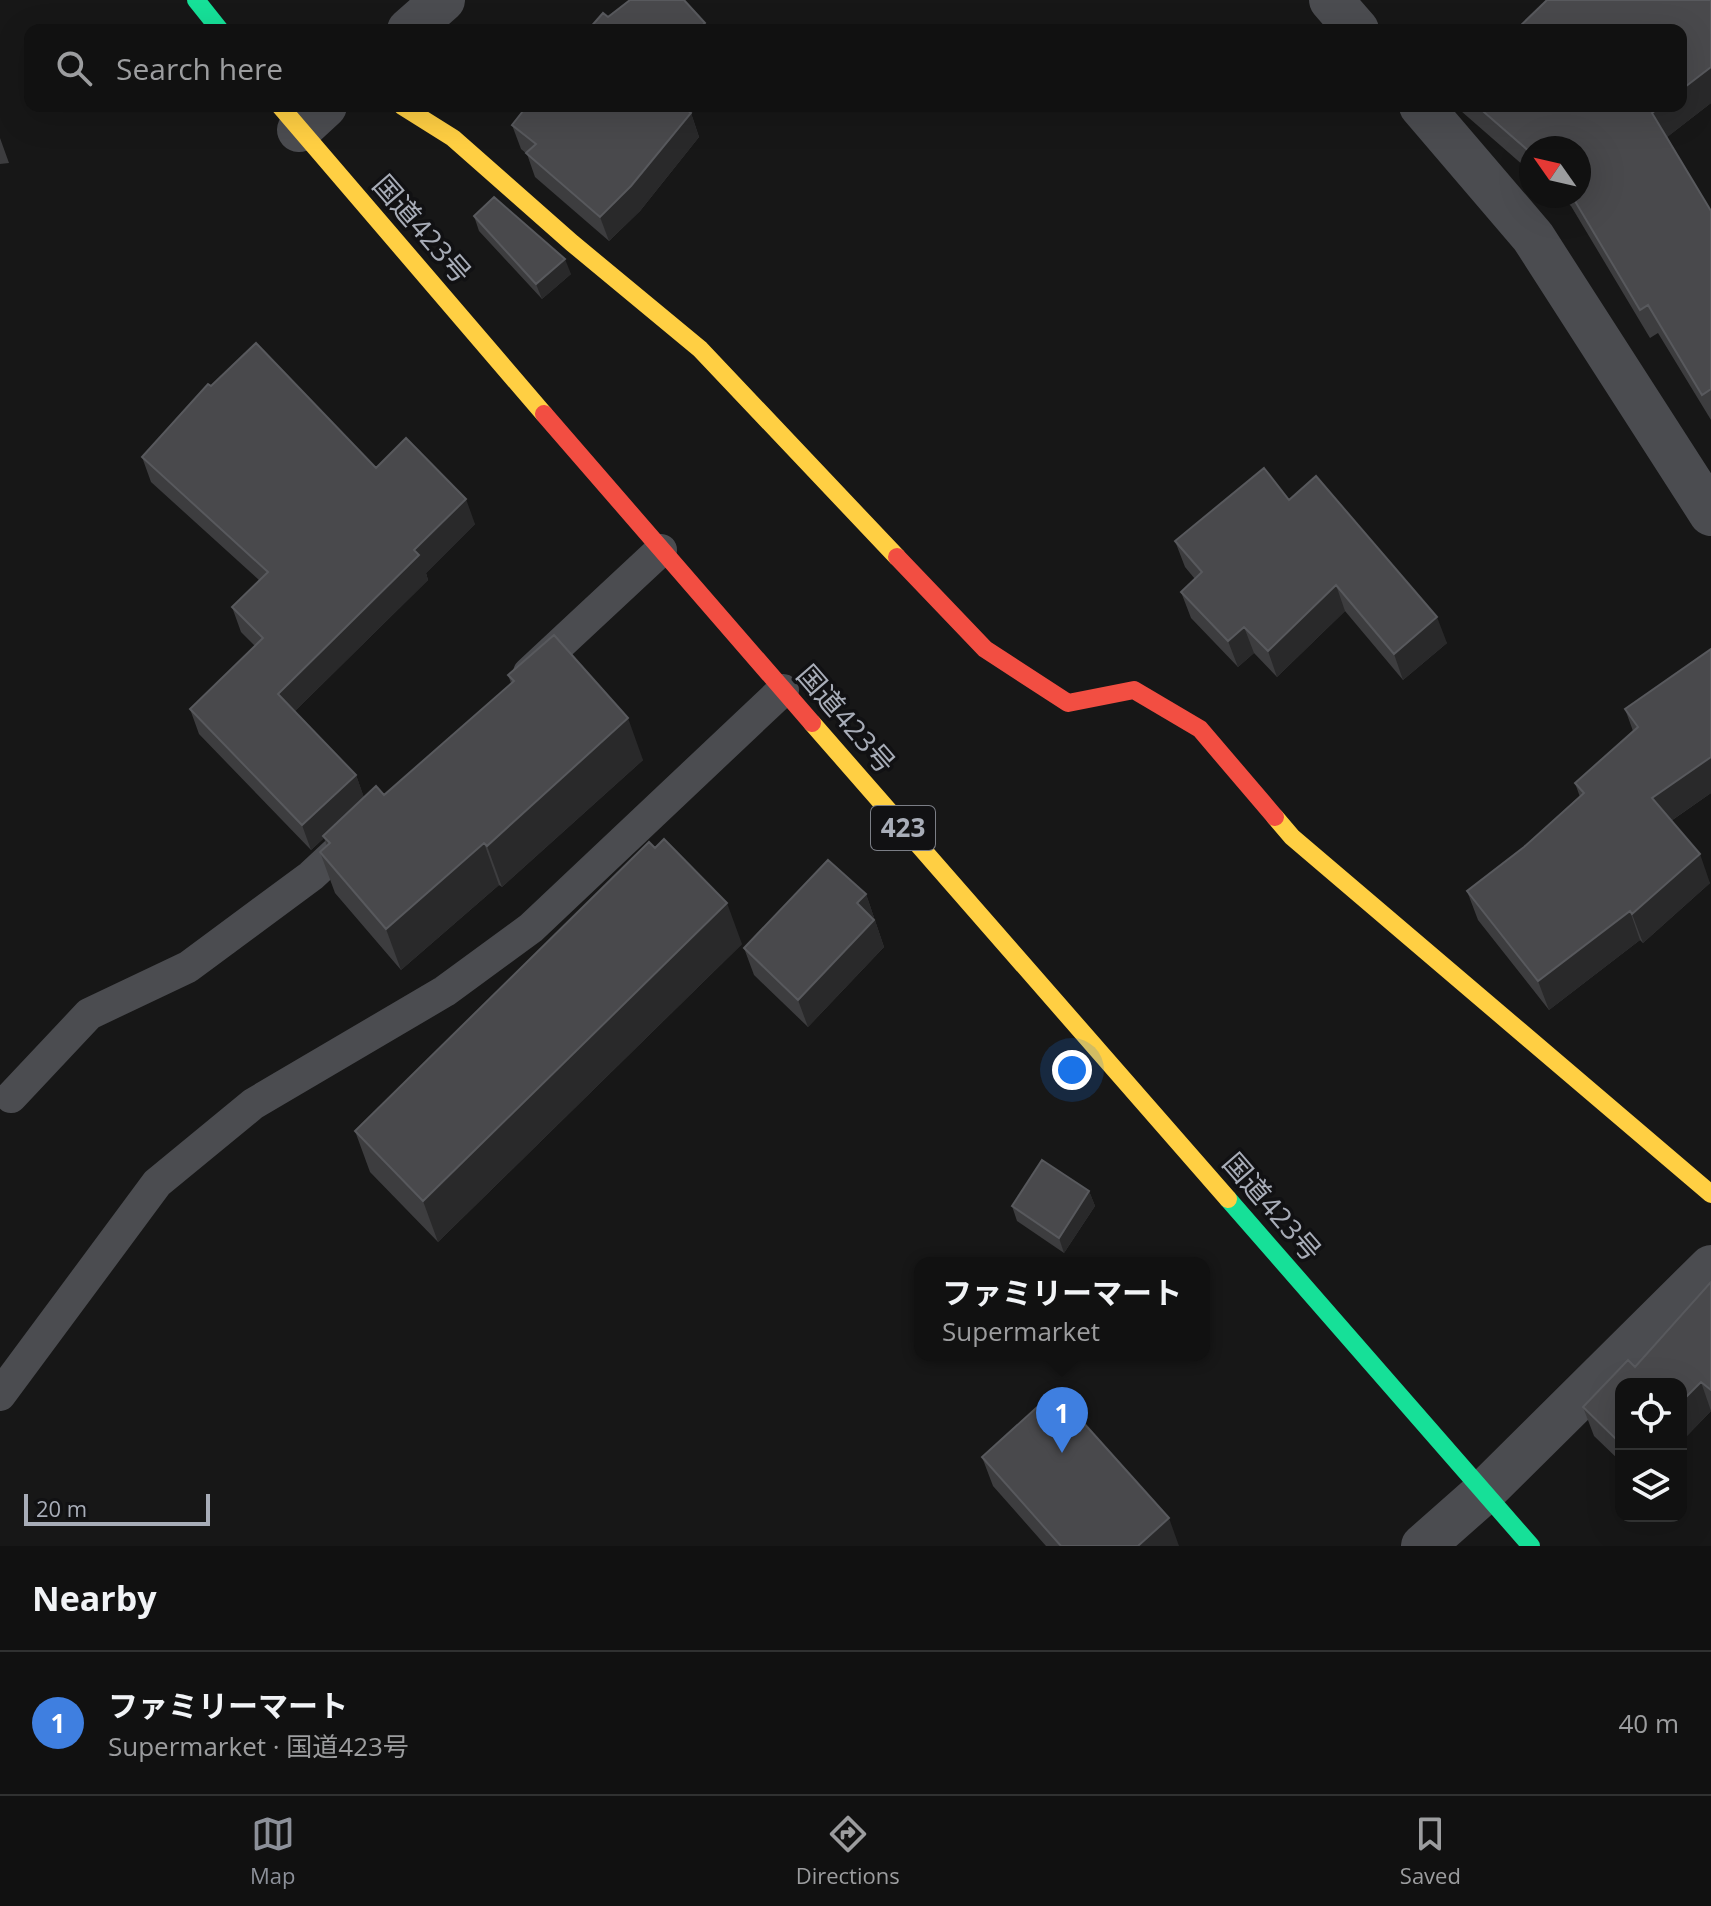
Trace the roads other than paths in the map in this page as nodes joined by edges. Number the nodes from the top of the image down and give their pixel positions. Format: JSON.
{"nodes":[{"id":1,"x":196,"y":0,"type":"edge"},
{"id":2,"x":443,"y":0,"type":"edge"},
{"id":3,"x":1331,"y":0,"type":"edge"},
{"id":4,"x":215,"y":24,"type":"edge"},
{"id":5,"x":416,"y":24,"type":"edge"},
{"id":6,"x":1352,"y":24,"type":"edge"},
{"id":7,"x":412,"y":112,"type":"edge"},
{"id":8,"x":1426,"y":112,"type":"edge"},
{"id":9,"x":301,"y":114,"type":"edge"},
{"id":10,"x":1711,"y":514,"type":"edge"},
{"id":11,"x":661,"y":550,"type":"junction"},
{"id":12,"x":783,"y":690,"type":"junction"},
{"id":13,"x":509,"y":691,"type":"edge"},
{"id":14,"x":381,"y":811,"type":"edge"},
{"id":15,"x":11,"y":1097,"type":"dead end"},
{"id":16,"x":1711,"y":1194,"type":"edge"},
{"id":17,"x":1711,"y":1267,"type":"edge"},
{"id":18,"x":0,"y":1395,"type":"edge"},
{"id":19,"x":1483,"y":1493,"type":"junction"},
{"id":20,"x":1423,"y":1546,"type":"edge"},
{"id":21,"x":1531,"y":1546,"type":"edge"}],
"edges":[{"from":1,"to":4,"type":"main road"},
{"from":2,"to":5,"type":"street"},
{"from":3,"to":6,"type":"street"},
{"from":7,"to":16,"type":"main road"},
{"from":8,"to":10,"type":"street"},
{"from":9,"to":11,"type":"main road","name":"国道423号","number":"423"},
{"from":11,"to":12,"type":"main road","name":"国道423号","number":"423"},
{"from":11,"to":13,"type":"lane"},
{"from":12,"to":18,"type":"lane"},
{"from":12,"to":19,"type":"main road","name":"国道423号","number":"423"},
{"from":14,"to":15,"type":"lane"},
{"from":17,"to":19,"type":"street"},
{"from":19,"to":20,"type":"street"},
{"from":19,"to":21,"type":"main road","name":"国道423号","number":"423"}]}
